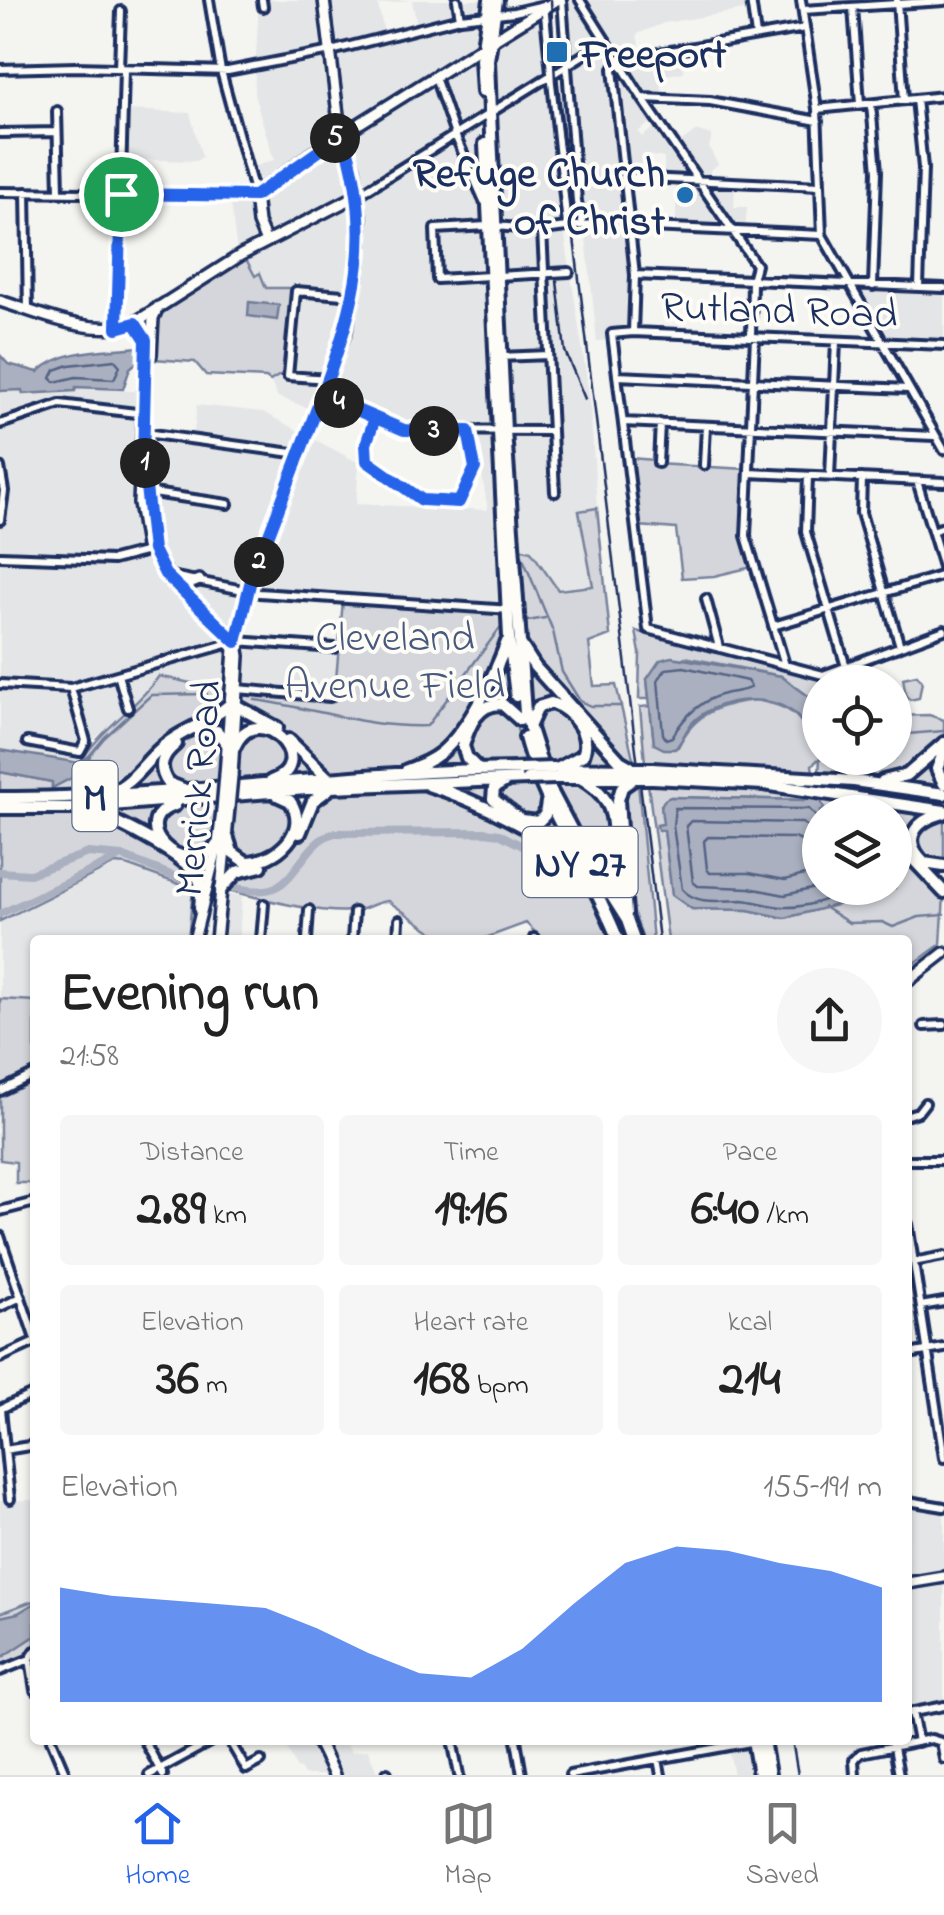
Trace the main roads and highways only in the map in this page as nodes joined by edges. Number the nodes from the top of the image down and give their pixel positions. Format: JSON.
{"nodes":[{"id":1,"x":324,"y":0,"type":"edge"},
{"id":2,"x":494,"y":0,"type":"edge"},
{"id":3,"x":560,"y":0,"type":"edge"},
{"id":4,"x":545,"y":3,"type":"edge"},
{"id":5,"x":486,"y":45,"type":"junction"},
{"id":6,"x":487,"y":116,"type":"junction"},
{"id":7,"x":343,"y":134,"type":"junction"},
{"id":8,"x":358,"y":195,"type":"junction"},
{"id":9,"x":491,"y":226,"type":"junction"},
{"id":10,"x":266,"y":242,"type":"junction"},
{"id":11,"x":0,"y":301,"type":"edge"},
{"id":12,"x":160,"y":304,"type":"junction"},
{"id":13,"x":135,"y":323,"type":"junction"},
{"id":14,"x":151,"y":350,"type":"junction"},
{"id":15,"x":145,"y":414,"type":"junction"},
{"id":16,"x":198,"y":580,"type":"road end"},
{"id":17,"x":185,"y":595,"type":"junction"},
{"id":18,"x":514,"y":638,"type":"junction"},
{"id":19,"x":236,"y":642,"type":"junction"},
{"id":20,"x":232,"y":705,"type":"junction"},
{"id":21,"x":524,"y":724,"type":"junction"},
{"id":22,"x":944,"y":743,"type":"edge"},
{"id":23,"x":231,"y":745,"type":"junction"},
{"id":24,"x":944,"y":751,"type":"edge"},
{"id":25,"x":478,"y":770,"type":"junction"},
{"id":26,"x":556,"y":772,"type":"junction"},
{"id":27,"x":400,"y":773,"type":"junction"},
{"id":28,"x":524,"y":774,"type":"junction"},
{"id":29,"x":634,"y":774,"type":"junction"},
{"id":30,"x":653,"y":774,"type":"junction"},
{"id":31,"x":582,"y":778,"type":"junction"},
{"id":32,"x":510,"y":779,"type":"junction"},
{"id":33,"x":329,"y":782,"type":"junction"},
{"id":34,"x":861,"y":782,"type":"junction"},
{"id":35,"x":422,"y":784,"type":"junction"},
{"id":36,"x":944,"y":784,"type":"edge"},
{"id":37,"x":255,"y":789,"type":"junction"},
{"id":38,"x":944,"y":794,"type":"edge"},
{"id":39,"x":191,"y":795,"type":"junction"},
{"id":40,"x":847,"y":795,"type":"edge"},
{"id":41,"x":100,"y":796,"type":"junction"},
{"id":42,"x":0,"y":798,"type":"edge"},
{"id":43,"x":547,"y":801,"type":"junction"},
{"id":44,"x":912,"y":806,"type":"edge"},
{"id":45,"x":0,"y":808,"type":"edge"},
{"id":46,"x":75,"y":808,"type":"junction"},
{"id":47,"x":944,"y":812,"type":"edge"},
{"id":48,"x":913,"y":832,"type":"joint"},
{"id":49,"x":223,"y":840,"type":"junction"},
{"id":50,"x":579,"y":844,"type":"junction"},
{"id":51,"x":912,"y":858,"type":"edge"},
{"id":52,"x":944,"y":866,"type":"edge"},
{"id":53,"x":584,"y":868,"type":"junction"},
{"id":54,"x":221,"y":889,"type":"junction"},
{"id":55,"x":944,"y":892,"type":"edge"},
{"id":56,"x":200,"y":908,"type":"junction"},
{"id":57,"x":219,"y":910,"type":"junction"},
{"id":58,"x":627,"y":920,"type":"junction"},
{"id":59,"x":195,"y":935,"type":"edge"},
{"id":60,"x":196,"y":935,"type":"edge"},
{"id":61,"x":214,"y":935,"type":"edge"},
{"id":62,"x":216,"y":935,"type":"edge"},
{"id":63,"x":616,"y":935,"type":"edge"},
{"id":64,"x":632,"y":935,"type":"edge"},
{"id":65,"x":944,"y":953,"type":"edge"},
{"id":66,"x":912,"y":978,"type":"edge"},
{"id":67,"x":944,"y":1577,"type":"edge"},
{"id":68,"x":912,"y":1582,"type":"edge"},
{"id":69,"x":320,"y":1745,"type":"edge"},
{"id":70,"x":760,"y":1745,"type":"edge"},
{"id":71,"x":761,"y":1745,"type":"edge"},
{"id":72,"x":332,"y":1774,"type":"edge"},
{"id":73,"x":760,"y":1775,"type":"edge"},
{"id":74,"x":768,"y":1775,"type":"edge"}],
"edges":[{"from":1,"to":7,"type":"main road"},
{"from":2,"to":5,"type":"highway","number":"NY 27"},
{"from":3,"to":4,"type":"main road"},
{"from":4,"to":5,"type":"main road"},
{"from":5,"to":6,"type":"highway","number":"NY 27"},
{"from":5,"to":7,"type":"main road"},
{"from":6,"to":9,"type":"highway","number":"NY 27"},
{"from":6,"to":9,"type":"highway","number":"NY 27"},
{"from":7,"to":8,"type":"main road","name":"Merrick Road"},
{"from":7,"to":10,"type":"main road"},
{"from":8,"to":10,"type":"main road"},
{"from":8,"to":19,"type":"main road","name":"Merrick Road"},
{"from":9,"to":18,"type":"highway","number":"NY 27"},
{"from":10,"to":12,"type":"main road"},
{"from":11,"to":13,"type":"main road"},
{"from":12,"to":13,"type":"main road"},
{"from":12,"to":14,"type":"main road"},
{"from":13,"to":14,"type":"main road"},
{"from":13,"to":15,"type":"main road"},
{"from":14,"to":15,"type":"main road"},
{"from":15,"to":17,"type":"main road"},
{"from":16,"to":17,"type":"main road"},
{"from":17,"to":19,"type":"main road"},
{"from":18,"to":21,"type":"highway","number":"NY 27"},
{"from":18,"to":27,"type":"highway"},
{"from":18,"to":29,"type":"highway"},
{"from":19,"to":20,"type":"main road","name":"Merrick Road"},
{"from":19,"to":20,"type":"main road","name":"Merrick Road"},
{"from":20,"to":23,"type":"main road","name":"Merrick Road"},
{"from":20,"to":33,"type":"highway"},
{"from":20,"to":41,"type":"highway"},
{"from":21,"to":25,"type":"highway"},
{"from":21,"to":26,"type":"highway"},
{"from":21,"to":43,"type":"highway","number":"NY 27"},
{"from":21,"to":50,"type":"highway","number":"NY 27"},
{"from":22,"to":34,"type":"highway"},
{"from":23,"to":37,"type":"highway"},
{"from":23,"to":39,"type":"highway"},
{"from":23,"to":49,"type":"main road","name":"Merrick Road","bridge":true},
{"from":24,"to":36,"type":"highway"},
{"from":25,"to":27,"type":"highway","number":"M"},
{"from":25,"to":28,"type":"highway","number":"M"},
{"from":26,"to":28,"type":"highway","number":"M","bridge":true},
{"from":26,"to":29,"type":"highway","number":"M"},
{"from":26,"to":31,"type":"highway","number":"M"},
{"from":27,"to":33,"type":"highway","number":"M"},
{"from":28,"to":32,"type":"highway","number":"M"},
{"from":29,"to":30,"type":"highway","number":"M","bridge":true},
{"from":29,"to":31,"type":"highway","number":"M"},
{"from":29,"to":58,"type":"highway"},
{"from":30,"to":34,"type":"highway","number":"M"},
{"from":30,"to":40,"type":"highway","number":"M"},
{"from":31,"to":50,"type":"highway"},
{"from":32,"to":35,"type":"highway","number":"M"},
{"from":32,"to":43,"type":"highway"},
{"from":33,"to":35,"type":"highway","number":"M"},
{"from":33,"to":37,"type":"highway","number":"M"},
{"from":33,"to":54,"type":"highway"},
{"from":34,"to":38,"type":"highway","number":"M"},
{"from":35,"to":53,"type":"highway"},
{"from":37,"to":39,"type":"highway","number":"M"},
{"from":37,"to":49,"type":"highway"},
{"from":39,"to":41,"type":"highway","number":"M"},
{"from":39,"to":46,"type":"highway","number":"M"},
{"from":39,"to":49,"type":"highway"},
{"from":41,"to":42,"type":"highway","number":"M"},
{"from":43,"to":53,"type":"highway","number":"NY 27"},
{"from":44,"to":47,"type":"highway","number":"M"},
{"from":45,"to":46,"type":"highway","number":"M"},
{"from":46,"to":56,"type":"highway"},
{"from":47,"to":48,"type":"highway"},
{"from":48,"to":52,"type":"highway"},
{"from":49,"to":54,"type":"main road","name":"Merrick Road"},
{"from":49,"to":56,"type":"main road","name":"Merrick Road"},
{"from":50,"to":58,"type":"highway","number":"NY 27"},
{"from":51,"to":55,"type":"highway"},
{"from":53,"to":63,"type":"highway","number":"NY 27"},
{"from":54,"to":57,"type":"main road","name":"Merrick Road"},
{"from":56,"to":57,"type":"main road"},
{"from":56,"to":59,"type":"main road","name":"Merrick Road"},
{"from":57,"to":62,"type":"main road","name":"Merrick Road"},
{"from":58,"to":64,"type":"highway","number":"NY 27"},
{"from":60,"to":61,"type":"main road"},
{"from":65,"to":66,"type":"main road"},
{"from":67,"to":68,"type":"main road"},
{"from":69,"to":72,"type":"main road"},
{"from":70,"to":73,"type":"highway"},
{"from":71,"to":74,"type":"highway"}]}
